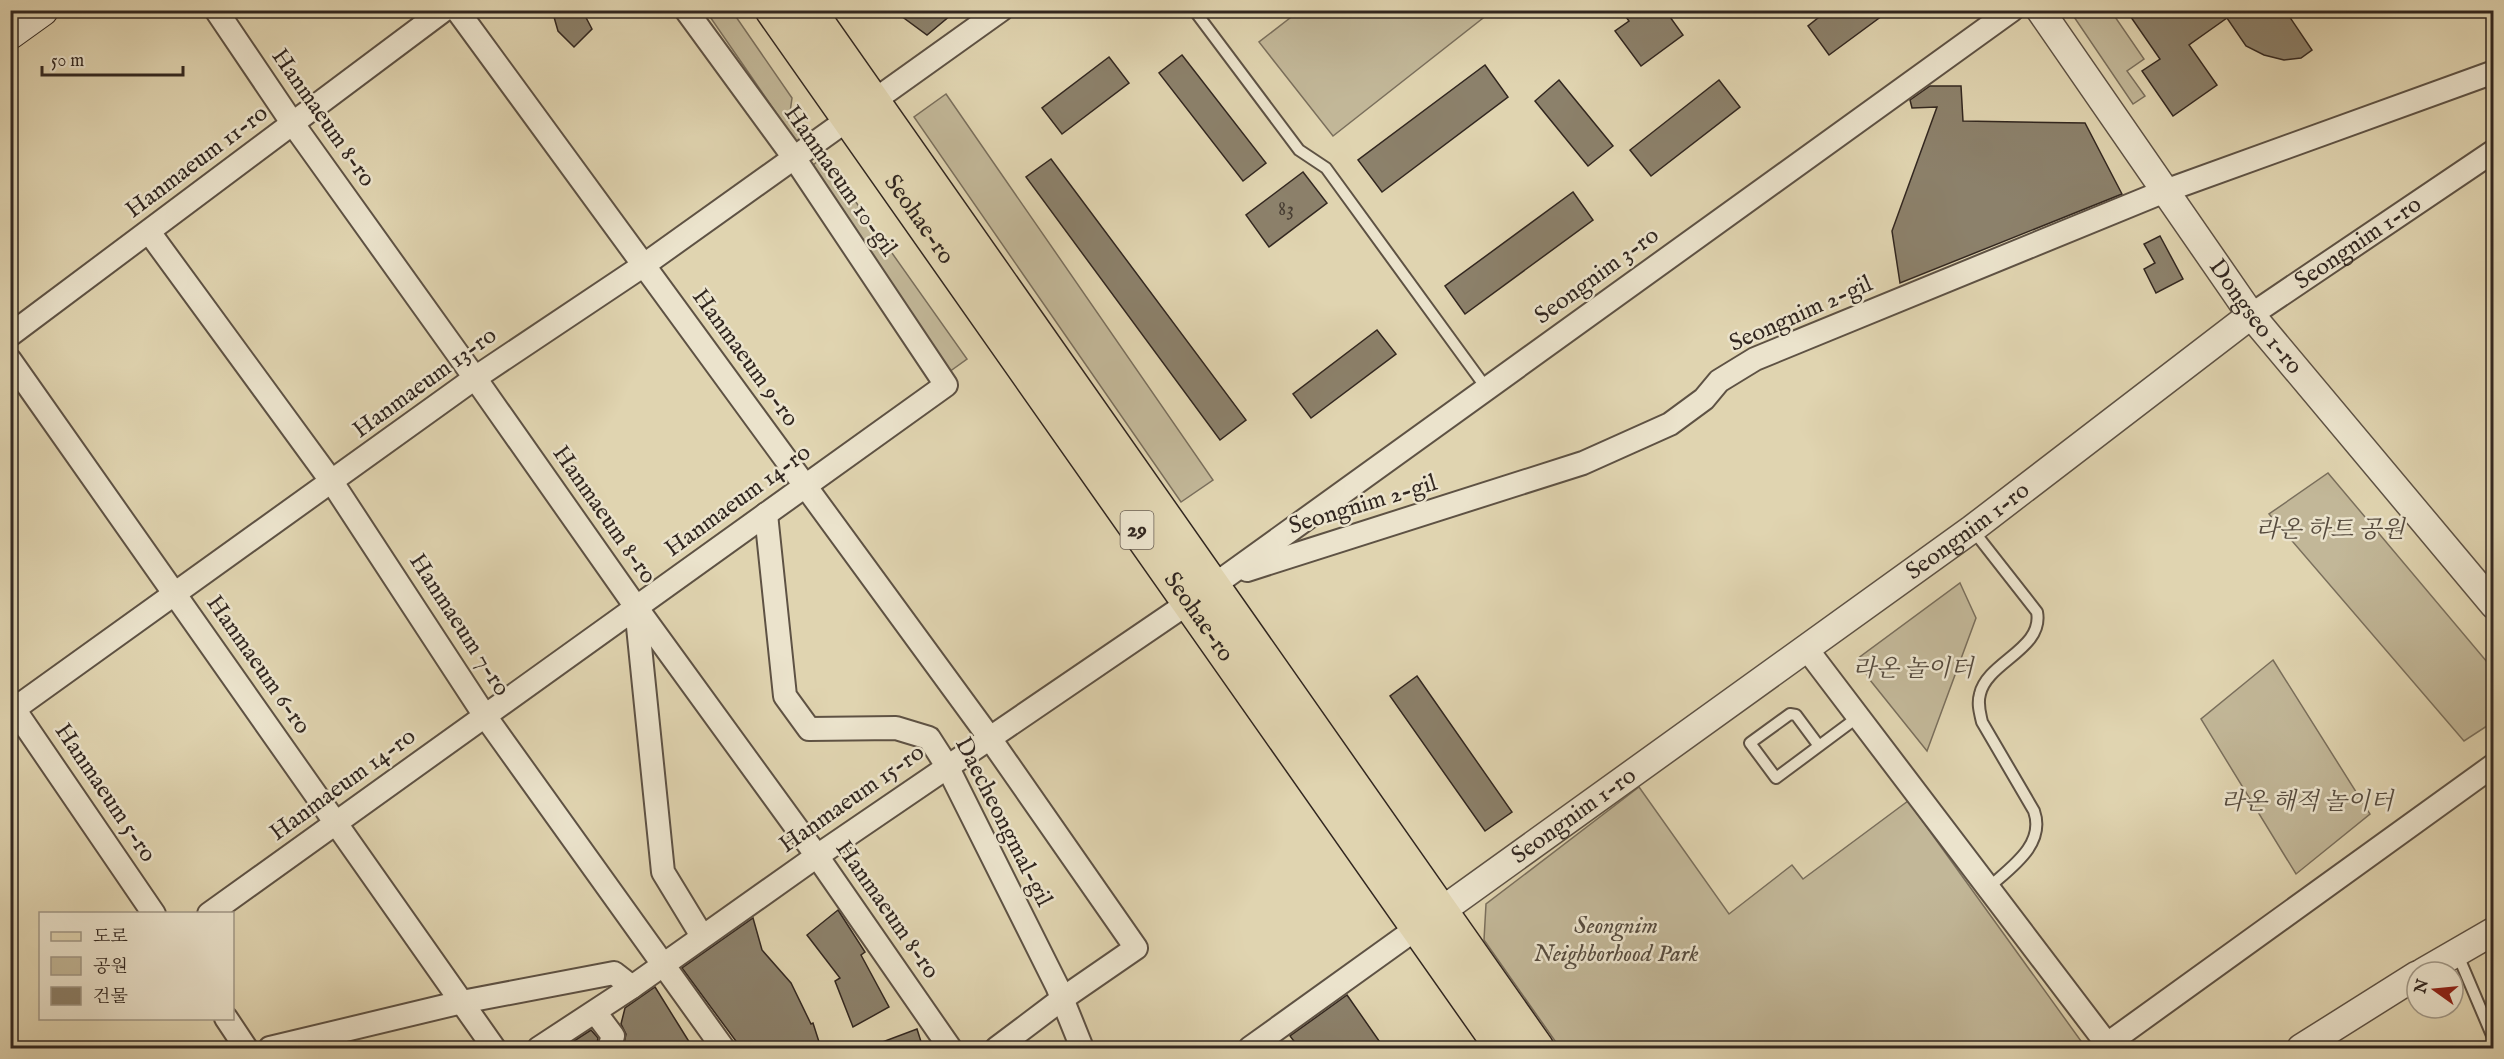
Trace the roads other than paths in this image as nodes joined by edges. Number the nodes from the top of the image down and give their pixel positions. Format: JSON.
{"nodes":[{"id":1,"x":42,"y":10,"type":"edge"},
{"id":2,"x":216,"y":10,"type":"edge"},
{"id":3,"x":444,"y":10,"type":"edge"},
{"id":4,"x":457,"y":10,"type":"edge"},
{"id":5,"x":686,"y":10,"type":"edge"},
{"id":6,"x":772,"y":10,"type":"edge"},
{"id":7,"x":809,"y":10,"type":"edge"},
{"id":8,"x":1001,"y":10,"type":"edge"},
{"id":9,"x":1194,"y":10,"type":"edge"},
{"id":10,"x":2012,"y":10,"type":"edge"},
{"id":11,"x":2040,"y":10,"type":"edge"},
{"id":12,"x":10,"y":33,"type":"edge"},
{"id":13,"x":2493,"y":72,"type":"edge"},
{"id":14,"x":861,"y":111,"type":"junction"},
{"id":15,"x":293,"y":124,"type":"junction"},
{"id":16,"x":2493,"y":151,"type":"edge"},
{"id":17,"x":795,"y":159,"type":"junction"},
{"id":18,"x":2165,"y":191,"type":"junction"},
{"id":19,"x":149,"y":232,"type":"junction"},
{"id":20,"x":644,"y":265,"type":"junction"},
{"id":21,"x":2252,"y":315,"type":"junction"},
{"id":22,"x":10,"y":335,"type":"edge"},
{"id":23,"x":10,"y":360,"type":"edge"},
{"id":24,"x":475,"y":378,"type":"junction"},
{"id":25,"x":946,"y":385,"type":"joint"},
{"id":26,"x":1487,"y":389,"type":"junction"},
{"id":27,"x":332,"y":482,"type":"junction"},
{"id":28,"x":805,"y":486,"type":"junction"},
{"id":29,"x":766,"y":514,"type":"junction"},
{"id":30,"x":1972,"y":529,"type":"junction"},
{"id":31,"x":1210,"y":588,"type":"junction"},
{"id":32,"x":176,"y":595,"type":"junction"},
{"id":33,"x":2493,"y":605,"type":"edge"},
{"id":34,"x":636,"y":607,"type":"junction"},
{"id":35,"x":1806,"y":648,"type":"junction"},
{"id":36,"x":12,"y":708,"type":"edge"},
{"id":37,"x":486,"y":716,"type":"junction"},
{"id":38,"x":1858,"y":717,"type":"junction"},
{"id":39,"x":989,"y":737,"type":"junction"},
{"id":40,"x":1819,"y":746,"type":"junction"},
{"id":41,"x":2493,"y":765,"type":"edge"},
{"id":42,"x":947,"y":766,"type":"junction"},
{"id":43,"x":336,"y":823,"type":"junction"},
{"id":44,"x":817,"y":856,"type":"junction"},
{"id":45,"x":1988,"y":888,"type":"junction"},
{"id":46,"x":153,"y":912,"type":"edge"},
{"id":47,"x":212,"y":912,"type":"edge"},
{"id":48,"x":1429,"y":920,"type":"junction"},
{"id":49,"x":2493,"y":931,"type":"edge"},
{"id":50,"x":702,"y":936,"type":"junction"},
{"id":51,"x":2456,"y":953,"type":"junction"},
{"id":52,"x":2444,"y":960,"type":"edge"},
{"id":53,"x":664,"y":964,"type":"junction"},
{"id":54,"x":2405,"y":983,"type":"edge"},
{"id":55,"x":632,"y":987,"type":"junction"},
{"id":56,"x":1062,"y":999,"type":"junction"},
{"id":57,"x":462,"y":1002,"type":"junction"},
{"id":58,"x":595,"y":1011,"type":"junction"},
{"id":59,"x":227,"y":1020,"type":"edge"},
{"id":60,"x":2493,"y":1040,"type":"edge"},
{"id":61,"x":2108,"y":1047,"type":"edge"},
{"id":62,"x":246,"y":1048,"type":"edge"},
{"id":63,"x":270,"y":1048,"type":"edge"},
{"id":64,"x":494,"y":1048,"type":"edge"},
{"id":65,"x":539,"y":1048,"type":"edge"},
{"id":66,"x":609,"y":1048,"type":"edge"},
{"id":67,"x":723,"y":1048,"type":"edge"},
{"id":68,"x":950,"y":1048,"type":"edge"},
{"id":69,"x":997,"y":1048,"type":"edge"},
{"id":70,"x":1082,"y":1048,"type":"edge"},
{"id":71,"x":1250,"y":1048,"type":"edge"},
{"id":72,"x":1502,"y":1048,"type":"edge"},
{"id":73,"x":1537,"y":1048,"type":"edge"},
{"id":74,"x":2301,"y":1048,"type":"edge"}],
"edges":[{"from":1,"to":12,"type":"main road"},
{"from":2,"to":15,"type":"street","name":"Hanmaeum 8-ro"},
{"from":3,"to":15,"type":"street","name":"Hanmaeum 11-ro"},
{"from":4,"to":20,"type":"street","name":"Hanmaeum 9-ro"},
{"from":5,"to":17,"type":"street","name":"Hanmaeum 10-gil"},
{"from":6,"to":14,"type":"main road","name":"Seohae-ro","number":"29"},
{"from":7,"to":14,"type":"main road","name":"Seohae-ro","number":"29"},
{"from":8,"to":14,"type":"street","name":"Hanmaeum 13-ro"},
{"from":9,"to":26,"type":"lane"},
{"from":10,"to":26,"type":"street","name":"Seongnim 3-ro"},
{"from":11,"to":18,"type":"street","name":"Dongseo 1-ro"},
{"from":13,"to":18,"type":"street"},
{"from":14,"to":17,"type":"street","name":"Hanmaeum 13-ro"},
{"from":14,"to":31,"type":"main road","name":"Seohae-ro","number":"29"},
{"from":15,"to":19,"type":"street","name":"Hanmaeum 11-ro"},
{"from":15,"to":24,"type":"street","name":"Hanmaeum 8-ro"},
{"from":16,"to":21,"type":"street","name":"Seongnim 1-ro"},
{"from":17,"to":20,"type":"street","name":"Hanmaeum 13-ro"},
{"from":17,"to":25,"type":"street","name":"Hanmaeum 10-gil"},
{"from":18,"to":21,"type":"street","name":"Dongseo 1-ro"},
{"from":18,"to":31,"type":"street","name":"Seongnim 2-gil"},
{"from":19,"to":22,"type":"street","name":"Hanmaeum 11-ro"},
{"from":19,"to":27,"type":"street","name":"Hanmaeum 7-ro"},
{"from":20,"to":24,"type":"street","name":"Hanmaeum 13-ro"},
{"from":20,"to":28,"type":"street","name":"Hanmaeum 9-ro"},
{"from":21,"to":30,"type":"street","name":"Seongnim 1-ro"},
{"from":21,"to":33,"type":"street","name":"Dongseo 1-ro"},
{"from":23,"to":32,"type":"street","name":"Hanmaeum 6-ro"},
{"from":24,"to":27,"type":"street","name":"Hanmaeum 13-ro"},
{"from":24,"to":34,"type":"street","name":"Hanmaeum 8-ro"},
{"from":25,"to":28,"type":"street","name":"Hanmaeum 14-ro"},
{"from":26,"to":31,"type":"street","name":"Seongnim 3-ro"},
{"from":27,"to":32,"type":"street","name":"Hanmaeum 13-ro"},
{"from":27,"to":37,"type":"street","name":"Hanmaeum 7-ro"},
{"from":28,"to":29,"type":"street","name":"Hanmaeum 14-ro"},
{"from":28,"to":39,"type":"street","name":"Hanmaeum 9-ro"},
{"from":29,"to":34,"type":"street","name":"Hanmaeum 14-ro"},
{"from":29,"to":42,"type":"street","name":"Daecheongmal-gil"},
{"from":30,"to":35,"type":"street","name":"Seongnim 1-ro"},
{"from":30,"to":45,"type":"lane"},
{"from":31,"to":39,"type":"street","name":"Hanmaeum 15-ro"},
{"from":31,"to":48,"type":"main road","name":"Seohae-ro","number":"29"},
{"from":32,"to":36,"type":"street","name":"Hanmaeum 13-ro"},
{"from":32,"to":43,"type":"street","name":"Hanmaeum 6-ro"},
{"from":34,"to":37,"type":"street","name":"Hanmaeum 14-ro"},
{"from":34,"to":44,"type":"street","name":"Hanmaeum 8-ro"},
{"from":34,"to":50,"type":"street"},
{"from":35,"to":38,"type":"street"},
{"from":35,"to":48,"type":"street","name":"Seongnim 1-ro"},
{"from":36,"to":46,"type":"street","name":"Hanmaeum 5-ro"},
{"from":37,"to":43,"type":"street","name":"Hanmaeum 14-ro"},
{"from":37,"to":53,"type":"street","name":"Hanmaeum 7-ro"},
{"from":38,"to":40,"type":"lane"},
{"from":38,"to":45,"type":"street"},
{"from":39,"to":42,"type":"street","name":"Hanmaeum 15-ro"},
{"from":39,"to":56,"type":"street","name":"Hanmaeum 9-ro"},
{"from":40,"to":40,"type":"lane"},
{"from":41,"to":61,"type":"street"},
{"from":42,"to":44,"type":"street","name":"Hanmaeum 15-ro"},
{"from":42,"to":56,"type":"street","name":"Daecheongmal-gil"},
{"from":43,"to":47,"type":"street","name":"Hanmaeum 14-ro"},
{"from":43,"to":57,"type":"street","name":"Hanmaeum 6-ro"},
{"from":44,"to":50,"type":"street","name":"Hanmaeum 15-ro"},
{"from":44,"to":68,"type":"street","name":"Hanmaeum 8-ro"},
{"from":45,"to":61,"type":"street"},
{"from":48,"to":71,"type":"street"},
{"from":48,"to":72,"type":"main road","name":"Seohae-ro","number":"29"},
{"from":48,"to":73,"type":"main road","name":"Seohae-ro","number":"29"},
{"from":49,"to":51,"type":"street"},
{"from":50,"to":53,"type":"street","name":"Hanmaeum 15-ro"},
{"from":51,"to":52,"type":"street"},
{"from":51,"to":60,"type":"lane"},
{"from":53,"to":55,"type":"street","name":"Hanmaeum 15-ro"},
{"from":53,"to":67,"type":"street","name":"Hanmaeum 7-ro"},
{"from":54,"to":74,"type":"street"},
{"from":55,"to":57,"type":"street"},
{"from":55,"to":58,"type":"street","name":"Hanmaeum 15-ro"},
{"from":56,"to":69,"type":"street"},
{"from":56,"to":70,"type":"street","name":"Daecheongmal-gil"},
{"from":57,"to":63,"type":"street"},
{"from":57,"to":64,"type":"street","name":"Hanmaeum 6-ro"},
{"from":58,"to":65,"type":"street","name":"Hanmaeum 15-ro"},
{"from":58,"to":66,"type":"street"},
{"from":59,"to":62,"type":"street"}]}
